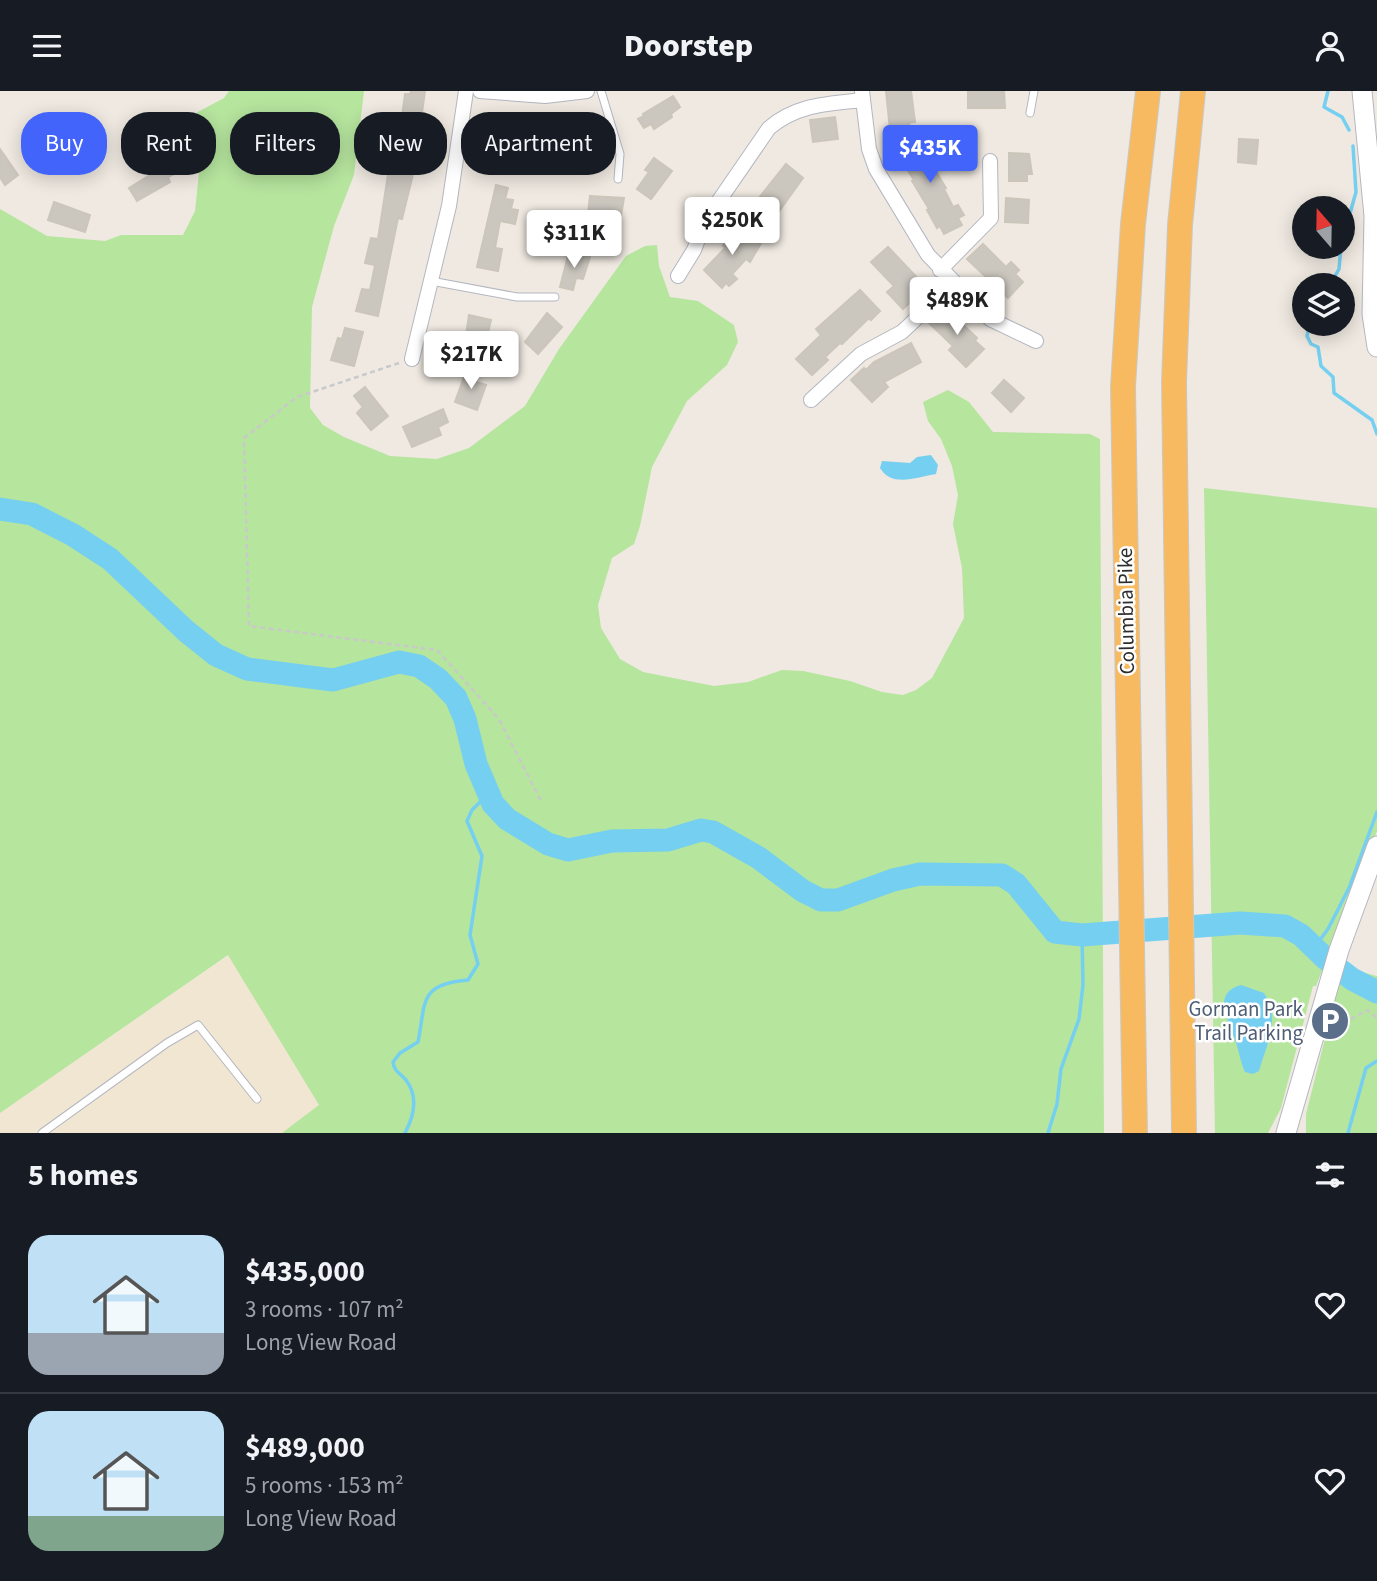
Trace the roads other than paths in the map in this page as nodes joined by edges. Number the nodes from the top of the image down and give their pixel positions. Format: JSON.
{"nodes":[{"id":1,"x":466,"y":91,"type":"edge"},
{"id":2,"x":480,"y":91,"type":"edge"},
{"id":3,"x":587,"y":91,"type":"edge"},
{"id":4,"x":601,"y":91,"type":"edge"},
{"id":5,"x":1034,"y":91,"type":"edge"},
{"id":6,"x":1148,"y":91,"type":"edge"},
{"id":7,"x":1194,"y":91,"type":"edge"},
{"id":8,"x":1362,"y":91,"type":"edge"},
{"id":9,"x":863,"y":95,"type":"edge"},
{"id":10,"x":1030,"y":113,"type":"dead end"},
{"id":11,"x":990,"y":161,"type":"dead end"},
{"id":12,"x":618,"y":179,"type":"dead end"},
{"id":13,"x":1375,"y":216,"type":"edge"},
{"id":14,"x":940,"y":270,"type":"junction"},
{"id":15,"x":678,"y":276,"type":"dead end"},
{"id":16,"x":431,"y":281,"type":"junction"},
{"id":17,"x":954,"y":282,"type":"junction"},
{"id":18,"x":555,"y":297,"type":"dead end"},
{"id":19,"x":1035,"y":341,"type":"dead end"},
{"id":20,"x":1377,"y":347,"type":"edge"},
{"id":21,"x":412,"y":359,"type":"road end"},
{"id":22,"x":811,"y":400,"type":"dead end"},
{"id":23,"x":1377,"y":846,"type":"edge"},
{"id":24,"x":257,"y":1099,"type":"dead end"},
{"id":25,"x":42,"y":1133,"type":"edge"},
{"id":26,"x":1135,"y":1133,"type":"edge"},
{"id":27,"x":1184,"y":1133,"type":"edge"},
{"id":28,"x":1286,"y":1133,"type":"edge"}],
"edges":[{"from":1,"to":16,"type":"street"},
{"from":2,"to":3,"type":"street"},
{"from":4,"to":12,"type":"lane"},
{"from":5,"to":10,"type":"lane"},
{"from":6,"to":26,"type":"highway","name":"Columbia Pike"},
{"from":7,"to":27,"type":"highway"},
{"from":8,"to":13,"type":"street"},
{"from":9,"to":14,"type":"street"},
{"from":9,"to":15,"type":"street"},
{"from":11,"to":14,"type":"street"},
{"from":13,"to":20,"type":"street"},
{"from":14,"to":17,"type":"street"},
{"from":16,"to":18,"type":"lane"},
{"from":16,"to":21,"type":"street"},
{"from":17,"to":19,"type":"street"},
{"from":17,"to":22,"type":"street"},
{"from":23,"to":28,"type":"street"},
{"from":24,"to":25,"type":"lane"}]}
